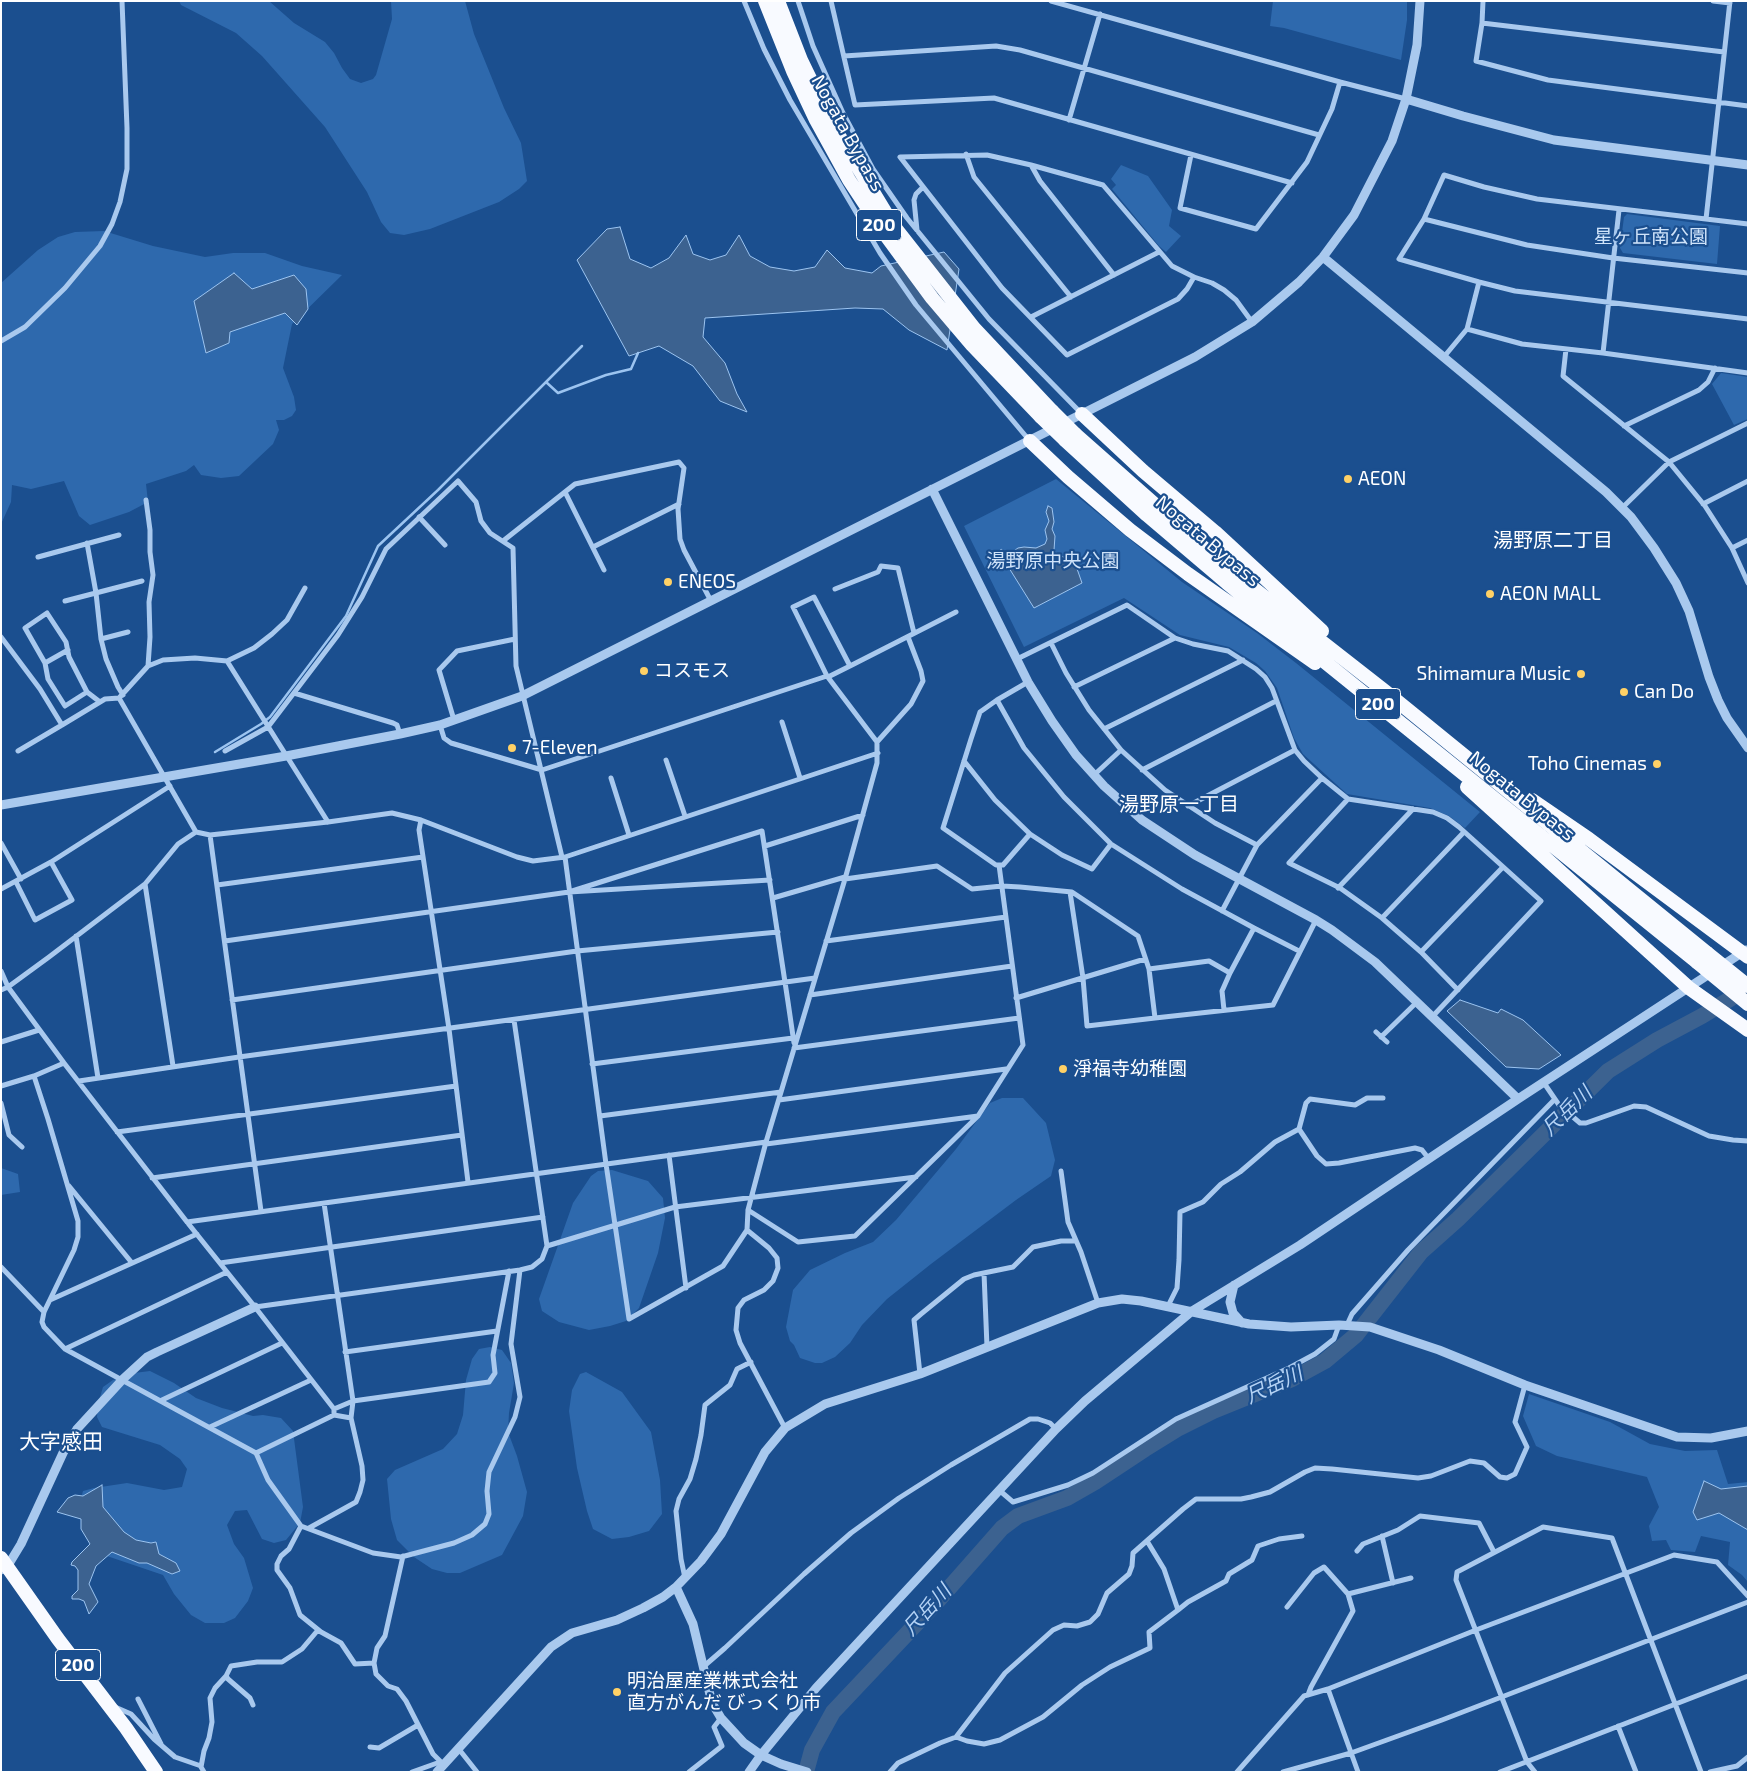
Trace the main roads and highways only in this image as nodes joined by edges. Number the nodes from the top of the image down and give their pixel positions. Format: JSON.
{"nodes":[{"id":1,"x":765,"y":1,"type":"edge"},
{"id":2,"x":778,"y":1,"type":"edge"},
{"id":3,"x":1046,"y":414,"type":"junction"},
{"id":4,"x":1082,"y":414,"type":"road end"},
{"id":5,"x":1070,"y":437,"type":"junction"},
{"id":6,"x":1030,"y":441,"type":"road end"},
{"id":7,"x":1386,"y":692,"type":"junction"},
{"id":8,"x":1380,"y":706,"type":"junction"},
{"id":9,"x":1422,"y":721,"type":"junction"},
{"id":10,"x":1431,"y":748,"type":"junction"},
{"id":11,"x":1746,"y":953,"type":"edge"},
{"id":12,"x":1702,"y":958,"type":"junction"},
{"id":13,"x":1748,"y":986,"type":"edge"},
{"id":14,"x":1748,"y":1004,"type":"edge"},
{"id":15,"x":1748,"y":1030,"type":"edge"},
{"id":16,"x":3,"y":1565,"type":"edge"},
{"id":17,"x":156,"y":1772,"type":"edge"}],
"edges":[{"from":1,"to":3,"type":"highway","name":"Nogata Bypass","number":"200"},
{"from":2,"to":3,"type":"highway","name":"Nogata Bypass","number":"200"},
{"from":3,"to":5,"type":"highway","name":"Nogata Bypass","number":"200","bridge":true},
{"from":4,"to":7,"type":"highway"},
{"from":5,"to":7,"type":"highway","name":"Nogata Bypass","number":"200"},
{"from":5,"to":8,"type":"highway","name":"Nogata Bypass","number":"200"},
{"from":6,"to":8,"type":"highway"},
{"from":7,"to":9,"type":"highway","name":"Nogata Bypass","number":"200"},
{"from":8,"to":10,"type":"highway","name":"Nogata Bypass","number":"200"},
{"from":9,"to":11,"type":"highway"},
{"from":9,"to":12,"type":"highway","name":"Nogata Bypass","number":"200"},
{"from":10,"to":12,"type":"highway","name":"Nogata Bypass","number":"200"},
{"from":10,"to":15,"type":"highway"},
{"from":12,"to":13,"type":"highway","name":"Nogata Bypass","number":"200","bridge":true},
{"from":12,"to":14,"type":"highway","name":"Nogata Bypass","number":"200","bridge":true},
{"from":16,"to":17,"type":"highway","number":"200"}]}
